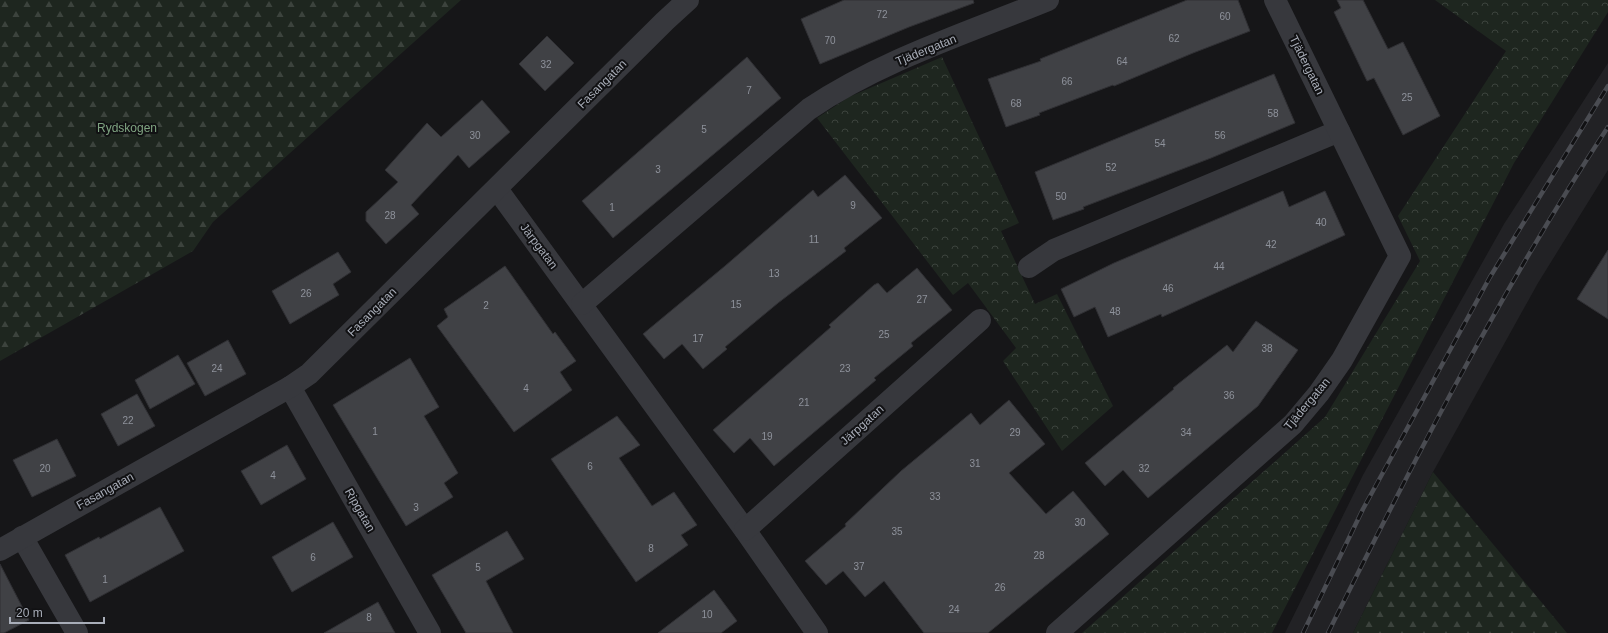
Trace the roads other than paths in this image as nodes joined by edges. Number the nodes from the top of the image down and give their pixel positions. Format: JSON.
{"nodes":[{"id":1,"x":688,"y":0,"type":"edge"},
{"id":2,"x":1048,"y":0,"type":"edge"},
{"id":3,"x":1275,"y":0,"type":"edge"},
{"id":4,"x":1339,"y":131,"type":"junction"},
{"id":5,"x":497,"y":189,"type":"junction"},
{"id":6,"x":1029,"y":267,"type":"dead end"},
{"id":7,"x":582,"y":304,"type":"junction"},
{"id":8,"x":980,"y":320,"type":"dead end"},
{"id":9,"x":290,"y":387,"type":"junction"},
{"id":10,"x":745,"y":530,"type":"junction"},
{"id":11,"x":22,"y":537,"type":"junction"},
{"id":12,"x":0,"y":550,"type":"edge"},
{"id":13,"x":77,"y":633,"type":"edge"},
{"id":14,"x":430,"y":633,"type":"edge"},
{"id":15,"x":817,"y":633,"type":"edge"},
{"id":16,"x":1057,"y":633,"type":"edge"}],
"edges":[{"from":1,"to":5,"type":"street","name":"Fasangatan"},
{"from":2,"to":7,"type":"street","name":"Tjädergatan"},
{"from":3,"to":4,"type":"street","name":"Tjädergatan"},
{"from":4,"to":6,"type":"street"},
{"from":4,"to":16,"type":"street","name":"Tjädergatan"},
{"from":5,"to":7,"type":"street","name":"Järpgatan"},
{"from":5,"to":9,"type":"street","name":"Fasangatan"},
{"from":7,"to":10,"type":"street","name":"Järpgatan"},
{"from":8,"to":10,"type":"street","name":"Järpgatan"},
{"from":9,"to":11,"type":"street","name":"Fasangatan"},
{"from":9,"to":14,"type":"street","name":"Ripgatan"},
{"from":10,"to":15,"type":"street","name":"Järpgatan"},
{"from":11,"to":12,"type":"street","name":"Fasangatan"},
{"from":11,"to":13,"type":"street"}]}
